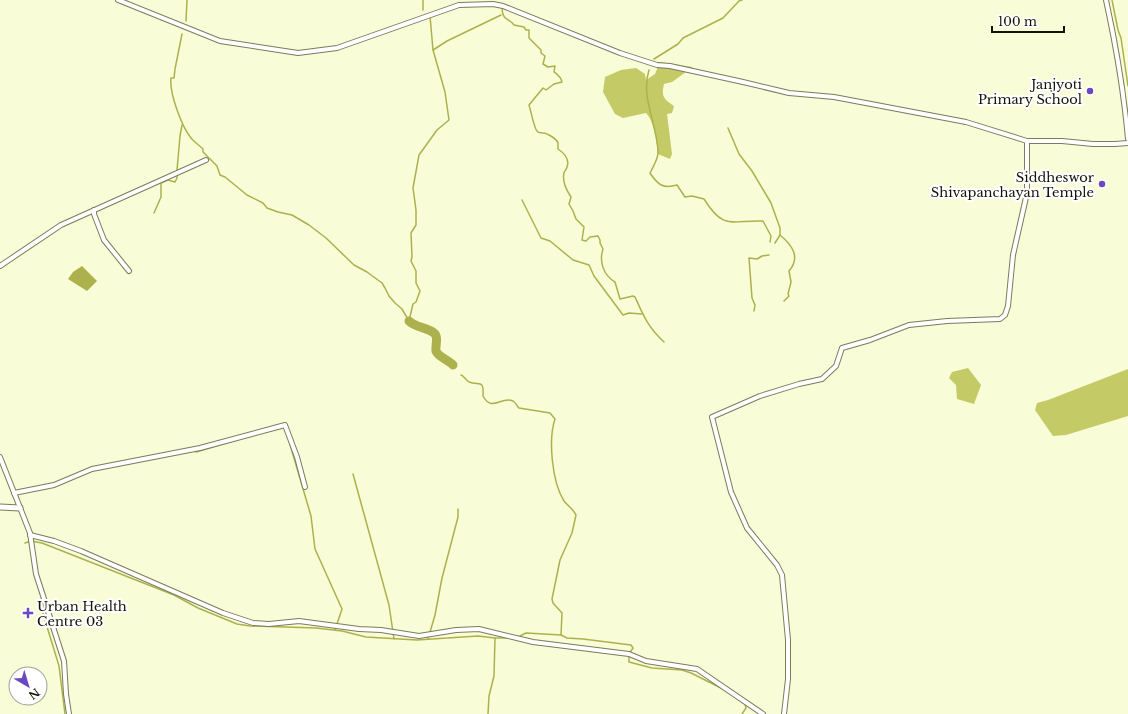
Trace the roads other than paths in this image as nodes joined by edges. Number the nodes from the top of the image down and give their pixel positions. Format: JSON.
{"nodes":[{"id":1,"x":118,"y":0,"type":"edge"},
{"id":2,"x":1106,"y":0,"type":"edge"},
{"id":3,"x":1128,"y":140,"type":"edge"},
{"id":4,"x":1027,"y":141,"type":"junction"},
{"id":5,"x":1128,"y":143,"type":"edge"},
{"id":6,"x":206,"y":160,"type":"dead end"},
{"id":7,"x":94,"y":210,"type":"junction"},
{"id":8,"x":0,"y":266,"type":"edge"},
{"id":9,"x":129,"y":271,"type":"dead end"},
{"id":10,"x":0,"y":457,"type":"edge"},
{"id":11,"x":305,"y":487,"type":"dead end"},
{"id":12,"x":14,"y":492,"type":"junction"},
{"id":13,"x":0,"y":507,"type":"edge"},
{"id":14,"x":20,"y":508,"type":"junction"},
{"id":15,"x":30,"y":535,"type":"junction"},
{"id":16,"x":69,"y":714,"type":"edge"},
{"id":17,"x":763,"y":714,"type":"edge"},
{"id":18,"x":784,"y":714,"type":"edge"}],
"edges":[{"from":1,"to":4,"type":"street"},
{"from":2,"to":3,"type":"street"},
{"from":4,"to":5,"type":"street"},
{"from":4,"to":18,"type":"street"},
{"from":6,"to":7,"type":"street"},
{"from":7,"to":8,"type":"street"},
{"from":7,"to":9,"type":"street"},
{"from":10,"to":12,"type":"street"},
{"from":11,"to":12,"type":"street"},
{"from":12,"to":14,"type":"street"},
{"from":13,"to":14,"type":"street"},
{"from":14,"to":15,"type":"street"},
{"from":15,"to":16,"type":"street"},
{"from":15,"to":17,"type":"street"}]}
